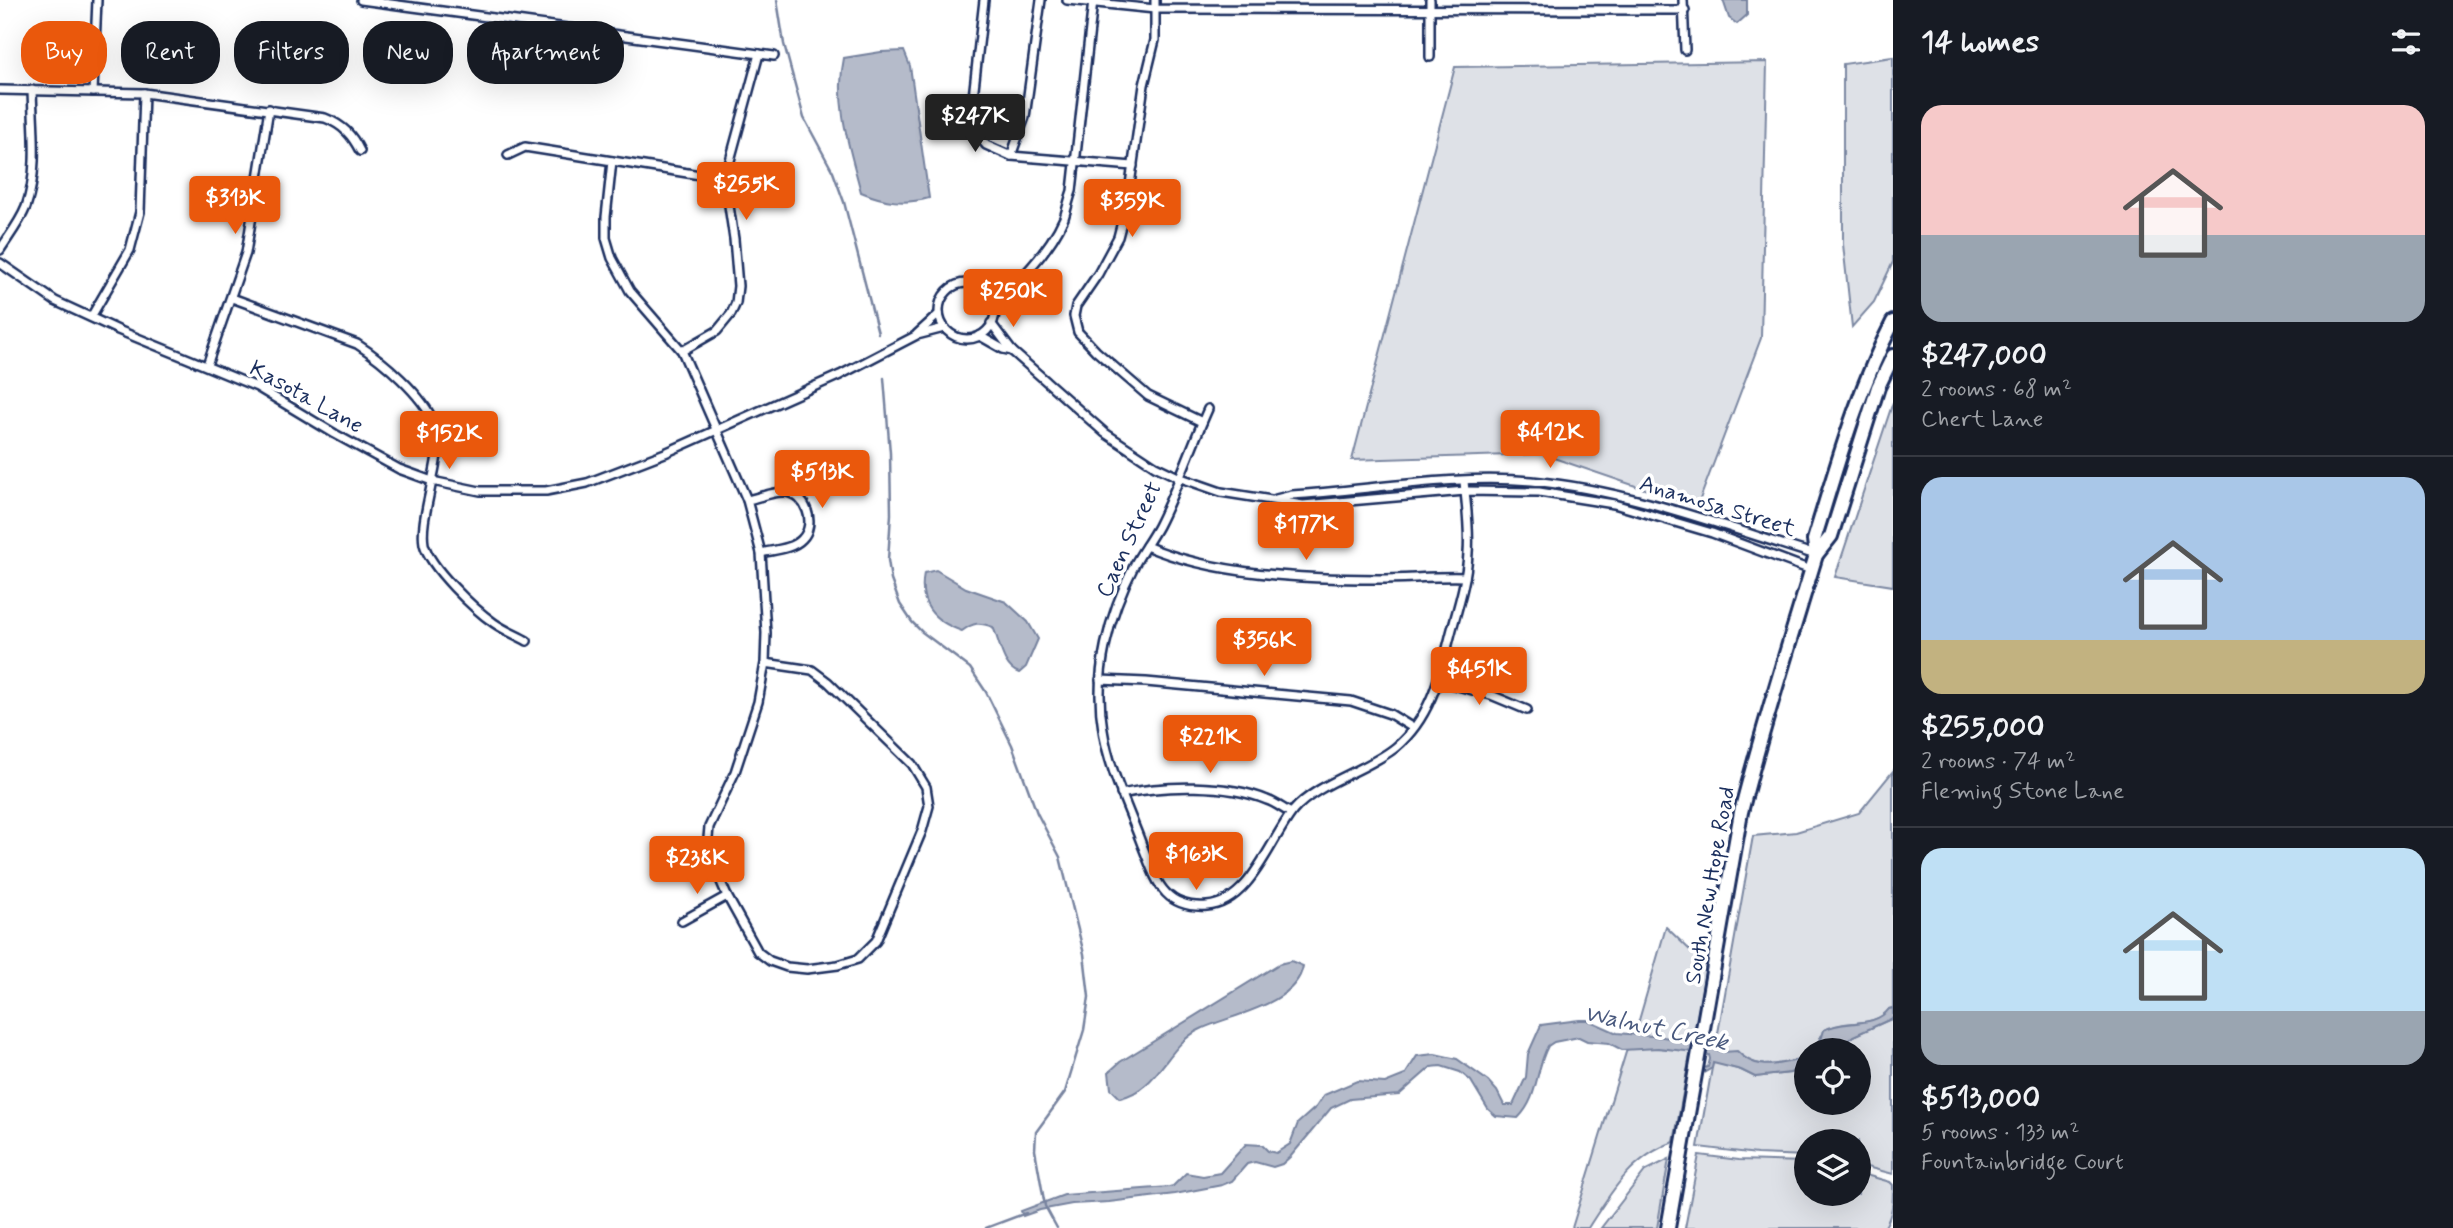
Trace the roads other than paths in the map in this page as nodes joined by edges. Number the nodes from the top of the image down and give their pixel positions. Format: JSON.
{"nodes":[{"id":1,"x":97,"y":0,"type":"edge"},
{"id":2,"x":361,"y":0,"type":"edge"},
{"id":3,"x":984,"y":0,"type":"edge"},
{"id":4,"x":1041,"y":0,"type":"edge"},
{"id":5,"x":1067,"y":0,"type":"edge"},
{"id":6,"x":1430,"y":0,"type":"edge"},
{"id":7,"x":1683,"y":0,"type":"edge"},
{"id":8,"x":1093,"y":1,"type":"edge"},
{"id":9,"x":1155,"y":4,"type":"edge"},
{"id":10,"x":1430,"y":9,"type":"junction"},
{"id":11,"x":1685,"y":10,"type":"junction"},
{"id":12,"x":1685,"y":50,"type":"dead end"},
{"id":13,"x":759,"y":54,"type":"junction"},
{"id":14,"x":774,"y":57,"type":"dead end"},
{"id":15,"x":1430,"y":57,"type":"dead end"},
{"id":16,"x":0,"y":90,"type":"edge"},
{"id":17,"x":32,"y":90,"type":"junction"},
{"id":18,"x":93,"y":92,"type":"junction"},
{"id":19,"x":144,"y":93,"type":"junction"},
{"id":20,"x":269,"y":109,"type":"junction"},
{"id":21,"x":360,"y":151,"type":"dead end"},
{"id":22,"x":509,"y":155,"type":"dead end"},
{"id":23,"x":1011,"y":156,"type":"junction"},
{"id":24,"x":1076,"y":160,"type":"junction"},
{"id":25,"x":612,"y":161,"type":"junction"},
{"id":26,"x":1133,"y":166,"type":"junction"},
{"id":27,"x":725,"y":179,"type":"junction"},
{"id":28,"x":0,"y":250,"type":"edge"},
{"id":29,"x":0,"y":262,"type":"edge"},
{"id":30,"x":1018,"y":278,"type":"junction"},
{"id":31,"x":987,"y":291,"type":"junction"},
{"id":32,"x":232,"y":298,"type":"junction"},
{"id":33,"x":994,"y":304,"type":"junction"},
{"id":34,"x":939,"y":314,"type":"junction"},
{"id":35,"x":91,"y":317,"type":"junction"},
{"id":36,"x":1893,"y":322,"type":"edge"},
{"id":37,"x":991,"y":323,"type":"junction"},
{"id":38,"x":944,"y":328,"type":"junction"},
{"id":39,"x":917,"y":335,"type":"junction"},
{"id":40,"x":980,"y":336,"type":"junction"},
{"id":41,"x":682,"y":351,"type":"junction"},
{"id":42,"x":1012,"y":351,"type":"junction"},
{"id":43,"x":1893,"y":356,"type":"edge"},
{"id":44,"x":207,"y":365,"type":"junction"},
{"id":45,"x":1208,"y":409,"type":"dead end"},
{"id":46,"x":1202,"y":422,"type":"junction"},
{"id":47,"x":717,"y":430,"type":"junction"},
{"id":48,"x":1178,"y":477,"type":"junction"},
{"id":49,"x":432,"y":481,"type":"junction"},
{"id":50,"x":1464,"y":481,"type":"junction"},
{"id":51,"x":1465,"y":491,"type":"junction"},
{"id":52,"x":747,"y":500,"type":"junction"},
{"id":53,"x":1275,"y":500,"type":"junction"},
{"id":54,"x":1146,"y":546,"type":"junction"},
{"id":55,"x":761,"y":553,"type":"junction"},
{"id":56,"x":1816,"y":555,"type":"junction"},
{"id":57,"x":1811,"y":570,"type":"junction"},
{"id":58,"x":1465,"y":577,"type":"junction"},
{"id":59,"x":527,"y":641,"type":"dead end"},
{"id":60,"x":765,"y":663,"type":"junction"},
{"id":61,"x":1100,"y":680,"type":"junction"},
{"id":62,"x":1439,"y":681,"type":"junction"},
{"id":63,"x":1527,"y":710,"type":"dead end"},
{"id":64,"x":1413,"y":728,"type":"junction"},
{"id":65,"x":1121,"y":794,"type":"junction"},
{"id":66,"x":1291,"y":813,"type":"junction"},
{"id":67,"x":727,"y":896,"type":"junction"},
{"id":68,"x":682,"y":921,"type":"dead end"},
{"id":69,"x":1668,"y":1228,"type":"edge"}],
"edges":[{"from":1,"to":18,"type":"street"},
{"from":2,"to":13,"type":"street"},
{"from":3,"to":23,"type":"street"},
{"from":4,"to":23,"type":"street"},
{"from":5,"to":8,"type":"street"},
{"from":6,"to":10,"type":"street"},
{"from":7,"to":11,"type":"street"},
{"from":8,"to":9,"type":"street"},
{"from":8,"to":24,"type":"street","name":"Kasota Lane"},
{"from":9,"to":10,"type":"street"},
{"from":9,"to":26,"type":"street"},
{"from":10,"to":11,"type":"street"},
{"from":10,"to":15,"type":"street"},
{"from":11,"to":12,"type":"street"},
{"from":13,"to":14,"type":"street"},
{"from":13,"to":27,"type":"street"},
{"from":16,"to":17,"type":"street"},
{"from":17,"to":18,"type":"street"},
{"from":17,"to":28,"type":"street"},
{"from":18,"to":19,"type":"street"},
{"from":19,"to":20,"type":"street"},
{"from":19,"to":35,"type":"street"},
{"from":20,"to":21,"type":"street"},
{"from":20,"to":32,"type":"street"},
{"from":22,"to":25,"type":"street"},
{"from":23,"to":24,"type":"street"},
{"from":24,"to":26,"type":"street"},
{"from":24,"to":30,"type":"street","name":"Kasota Lane"},
{"from":25,"to":27,"type":"street"},
{"from":25,"to":41,"type":"street"},
{"from":26,"to":46,"type":"street"},
{"from":27,"to":41,"type":"street"},
{"from":29,"to":35,"type":"street","name":"Kasota Lane"},
{"from":30,"to":31,"type":"street","name":"Kasota Lane"},
{"from":30,"to":33,"type":"street","name":"Kasota Lane"},
{"from":31,"to":33,"type":"street"},
{"from":31,"to":34,"type":"street","name":"Kasota Lane"},
{"from":32,"to":44,"type":"street"},
{"from":32,"to":49,"type":"street"},
{"from":33,"to":37,"type":"street"},
{"from":34,"to":38,"type":"street"},
{"from":34,"to":39,"type":"street","name":"Kasota Lane"},
{"from":35,"to":44,"type":"street","name":"Kasota Lane"},
{"from":36,"to":56,"type":"main road","name":"South New Hope Road"},
{"from":37,"to":40,"type":"street"},
{"from":37,"to":42,"type":"street","name":"Anamosa Street"},
{"from":38,"to":39,"type":"street","name":"Kasota Lane"},
{"from":38,"to":40,"type":"street","name":"Kasota Lane"},
{"from":39,"to":47,"type":"street","name":"Kasota Lane"},
{"from":40,"to":42,"type":"street","name":"Anamosa Street"},
{"from":41,"to":47,"type":"street"},
{"from":42,"to":48,"type":"street","name":"Anamosa Street"},
{"from":43,"to":56,"type":"main road","name":"South New Hope Road"},
{"from":44,"to":49,"type":"street","name":"Kasota Lane"},
{"from":45,"to":46,"type":"street","name":"Caen Street"},
{"from":46,"to":48,"type":"street","name":"Caen Street"},
{"from":47,"to":49,"type":"street","name":"Kasota Lane"},
{"from":47,"to":52,"type":"street"},
{"from":48,"to":53,"type":"street","name":"Anamosa Street"},
{"from":48,"to":54,"type":"street","name":"Caen Street"},
{"from":49,"to":59,"type":"street"},
{"from":50,"to":51,"type":"street","name":"Caen Street"},
{"from":50,"to":53,"type":"street","name":"Anamosa Street"},
{"from":50,"to":56,"type":"street","name":"Anamosa Street"},
{"from":51,"to":53,"type":"street","name":"Anamosa Street"},
{"from":51,"to":57,"type":"street","name":"Anamosa Street"},
{"from":51,"to":58,"type":"street","name":"Caen Street"},
{"from":52,"to":55,"type":"street"},
{"from":52,"to":55,"type":"street"},
{"from":54,"to":58,"type":"street"},
{"from":54,"to":61,"type":"street","name":"Caen Street"},
{"from":55,"to":60,"type":"street"},
{"from":56,"to":57,"type":"main road","name":"South New Hope Road"},
{"from":57,"to":69,"type":"main road","name":"South New Hope Road"},
{"from":58,"to":62,"type":"street","name":"Caen Street"},
{"from":60,"to":67,"type":"street"},
{"from":60,"to":67,"type":"street"},
{"from":61,"to":64,"type":"street"},
{"from":61,"to":65,"type":"street","name":"Caen Street"},
{"from":62,"to":63,"type":"street"},
{"from":62,"to":64,"type":"street","name":"Caen Street"},
{"from":64,"to":66,"type":"street","name":"Caen Street"},
{"from":65,"to":66,"type":"street"},
{"from":65,"to":66,"type":"street","name":"Caen Street"},
{"from":67,"to":68,"type":"street"}]}
